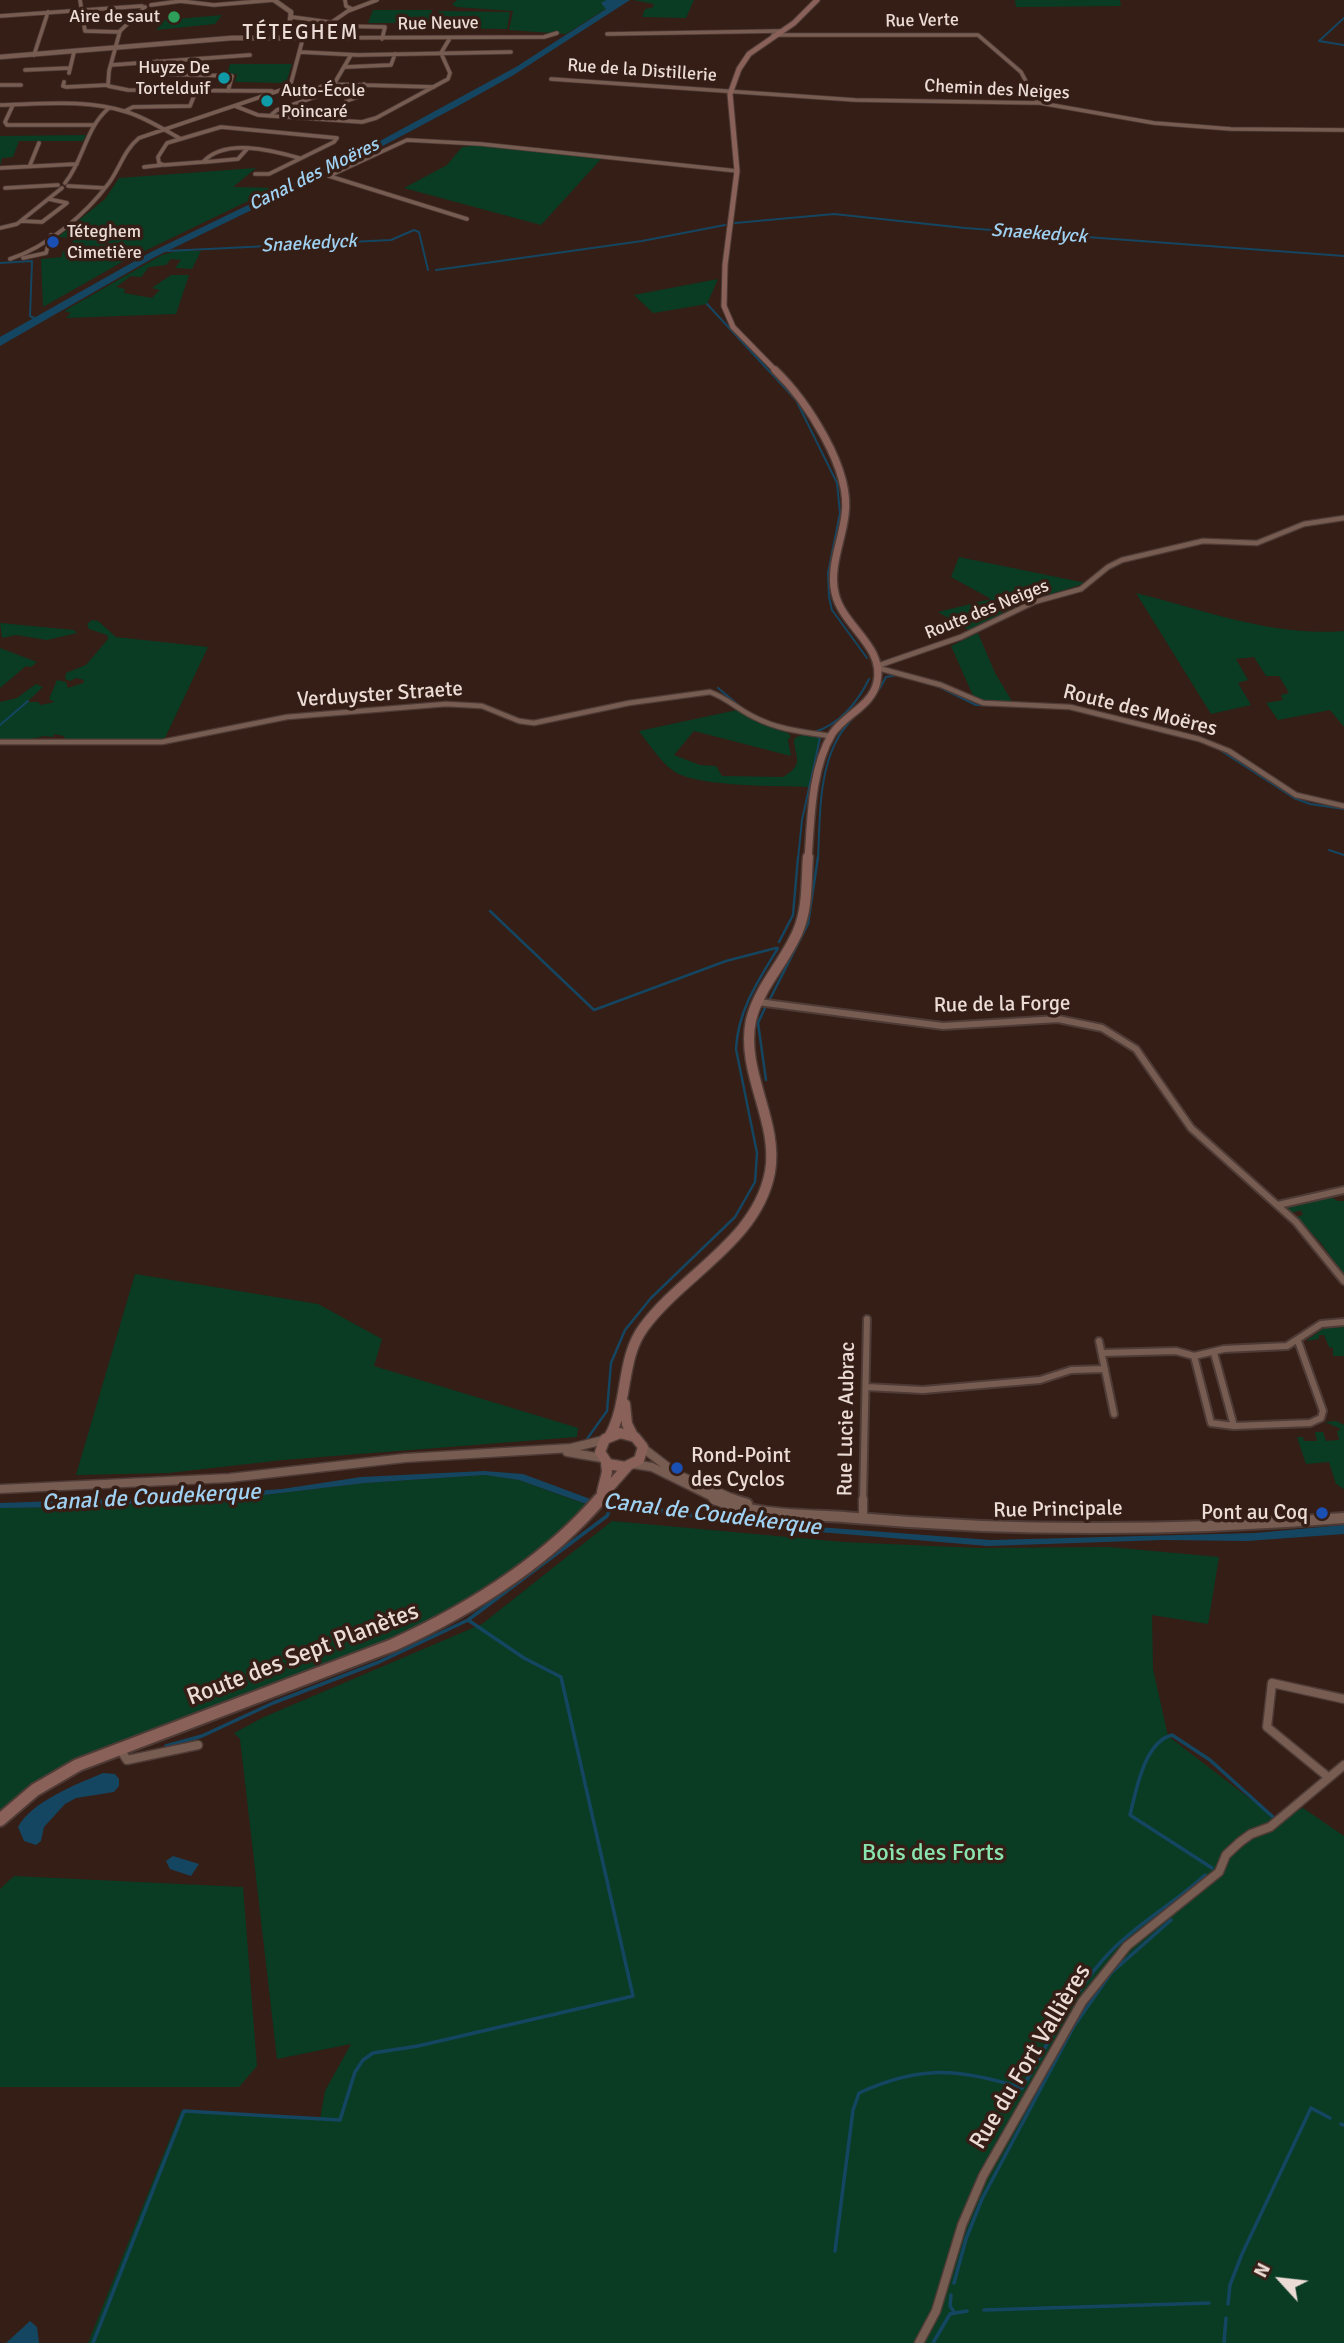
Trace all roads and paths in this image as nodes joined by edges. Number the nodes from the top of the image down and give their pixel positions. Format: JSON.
{"nodes":[{"id":1,"x":80,"y":0,"type":"edge"},
{"id":2,"x":274,"y":0,"type":"edge"},
{"id":3,"x":345,"y":0,"type":"edge"},
{"id":4,"x":377,"y":0,"type":"edge"},
{"id":5,"x":817,"y":0,"type":"edge"},
{"id":6,"x":182,"y":1,"type":"edge"},
{"id":7,"x":146,"y":4,"type":"edge"},
{"id":8,"x":83,"y":9,"type":"junction"},
{"id":9,"x":352,"y":9,"type":"junction"},
{"id":10,"x":48,"y":12,"type":"junction"},
{"id":11,"x":0,"y":16,"type":"edge"},
{"id":12,"x":292,"y":17,"type":"junction"},
{"id":13,"x":332,"y":22,"type":"junction"},
{"id":14,"x":340,"y":26,"type":"junction"},
{"id":15,"x":780,"y":31,"type":"junction"},
{"id":16,"x":120,"y":32,"type":"junction"},
{"id":17,"x":556,"y":33,"type":"dead end"},
{"id":18,"x":607,"y":34,"type":"dead end"},
{"id":19,"x":774,"y":35,"type":"junction"},
{"id":20,"x":288,"y":38,"type":"junction"},
{"id":21,"x":303,"y":38,"type":"junction"},
{"id":22,"x":340,"y":38,"type":"junction"},
{"id":23,"x":450,"y":38,"type":"junction"},
{"id":24,"x":382,"y":39,"type":"junction"},
{"id":25,"x":115,"y":49,"type":"junction"},
{"id":26,"x":74,"y":52,"type":"junction"},
{"id":27,"x":300,"y":52,"type":"junction"},
{"id":28,"x":511,"y":52,"type":"dead end"},
{"id":29,"x":441,"y":53,"type":"junction"},
{"id":30,"x":395,"y":54,"type":"junction"},
{"id":31,"x":34,"y":55,"type":"junction"},
{"id":32,"x":250,"y":55,"type":"dead end"},
{"id":33,"x":351,"y":55,"type":"junction"},
{"id":34,"x":0,"y":57,"type":"edge"},
{"id":35,"x":157,"y":61,"type":"junction"},
{"id":36,"x":111,"y":65,"type":"junction"},
{"id":37,"x":346,"y":67,"type":"junction"},
{"id":38,"x":70,"y":68,"type":"junction"},
{"id":39,"x":25,"y":70,"type":"dead end"},
{"id":40,"x":69,"y":73,"type":"dead end"},
{"id":41,"x":551,"y":79,"type":"dead end"},
{"id":42,"x":64,"y":82,"type":"dead end"},
{"id":43,"x":334,"y":84,"type":"junction"},
{"id":44,"x":364,"y":84,"type":"junction"},
{"id":45,"x":0,"y":85,"type":"edge"},
{"id":46,"x":21,"y":85,"type":"dead end"},
{"id":47,"x":107,"y":85,"type":"junction"},
{"id":48,"x":434,"y":87,"type":"junction"},
{"id":49,"x":196,"y":90,"type":"junction"},
{"id":50,"x":228,"y":91,"type":"junction"},
{"id":51,"x":731,"y":91,"type":"junction"},
{"id":52,"x":277,"y":92,"type":"junction"},
{"id":53,"x":346,"y":101,"type":"dead end"},
{"id":54,"x":1037,"y":102,"type":"junction"},
{"id":55,"x":0,"y":105,"type":"edge"},
{"id":56,"x":13,"y":105,"type":"junction"},
{"id":57,"x":234,"y":106,"type":"junction"},
{"id":58,"x":109,"y":108,"type":"junction"},
{"id":59,"x":124,"y":111,"type":"junction"},
{"id":60,"x":270,"y":116,"type":"junction"},
{"id":61,"x":93,"y":125,"type":"junction"},
{"id":62,"x":162,"y":129,"type":"junction"},
{"id":63,"x":1344,"y":130,"type":"edge"},
{"id":64,"x":181,"y":139,"type":"junction"},
{"id":65,"x":40,"y":143,"type":"dead end"},
{"id":66,"x":247,"y":149,"type":"junction"},
{"id":67,"x":299,"y":158,"type":"junction"},
{"id":68,"x":204,"y":162,"type":"junction"},
{"id":69,"x":77,"y":164,"type":"junction"},
{"id":70,"x":30,"y":165,"type":"junction"},
{"id":71,"x":162,"y":165,"type":"junction"},
{"id":72,"x":144,"y":167,"type":"dead end"},
{"id":73,"x":0,"y":168,"type":"edge"},
{"id":74,"x":737,"y":171,"type":"junction"},
{"id":75,"x":255,"y":174,"type":"dead end"},
{"id":76,"x":0,"y":178,"type":"edge"},
{"id":77,"x":63,"y":186,"type":"junction"},
{"id":78,"x":103,"y":188,"type":"junction"},
{"id":79,"x":2,"y":189,"type":"edge"},
{"id":80,"x":49,"y":199,"type":"junction"},
{"id":81,"x":467,"y":219,"type":"dead end"},
{"id":82,"x":21,"y":221,"type":"junction"},
{"id":83,"x":0,"y":228,"type":"edge"},
{"id":84,"x":51,"y":235,"type":"junction"},
{"id":85,"x":32,"y":251,"type":"junction"},
{"id":86,"x":44,"y":254,"type":"junction"},
{"id":87,"x":10,"y":259,"type":"junction"},
{"id":88,"x":0,"y":260,"type":"edge"},
{"id":89,"x":1344,"y":518,"type":"edge"},
{"id":90,"x":878,"y":667,"type":"junction"},
{"id":91,"x":831,"y":736,"type":"junction"},
{"id":92,"x":0,"y":742,"type":"edge"},
{"id":93,"x":1344,"y":806,"type":"edge"},
{"id":94,"x":758,"y":1002,"type":"junction"},
{"id":95,"x":1344,"y":1190,"type":"edge"},
{"id":96,"x":1278,"y":1205,"type":"junction"},
{"id":97,"x":1344,"y":1281,"type":"edge"},
{"id":98,"x":867,"y":1319,"type":"dead end"},
{"id":99,"x":1344,"y":1322,"type":"edge"},
{"id":100,"x":1099,"y":1341,"type":"dead end"},
{"id":101,"x":1298,"y":1341,"type":"junction"},
{"id":102,"x":1102,"y":1353,"type":"junction"},
{"id":103,"x":1214,"y":1353,"type":"junction"},
{"id":104,"x":1194,"y":1356,"type":"junction"},
{"id":105,"x":1105,"y":1369,"type":"junction"},
{"id":106,"x":866,"y":1387,"type":"junction"},
{"id":107,"x":624,"y":1389,"type":"junction"},
{"id":108,"x":1114,"y":1414,"type":"dead end"},
{"id":109,"x":1234,"y":1426,"type":"junction"},
{"id":110,"x":634,"y":1436,"type":"junction"},
{"id":111,"x":606,"y":1438,"type":"junction"},
{"id":112,"x":643,"y":1448,"type":"junction"},
{"id":113,"x":540,"y":1451,"type":"junction"},
{"id":114,"x":604,"y":1460,"type":"junction"},
{"id":115,"x":630,"y":1465,"type":"junction"},
{"id":116,"x":0,"y":1489,"type":"edge"},
{"id":117,"x":601,"y":1497,"type":"junction"},
{"id":118,"x":773,"y":1511,"type":"junction"},
{"id":119,"x":1344,"y":1518,"type":"edge"},
{"id":120,"x":863,"y":1519,"type":"junction"},
{"id":121,"x":1344,"y":1699,"type":"edge"},
{"id":122,"x":198,"y":1745,"type":"dead end"},
{"id":123,"x":119,"y":1748,"type":"junction"},
{"id":124,"x":1344,"y":1765,"type":"edge"},
{"id":125,"x":1328,"y":1777,"type":"junction"},
{"id":126,"x":0,"y":1820,"type":"edge"},
{"id":127,"x":919,"y":2343,"type":"edge"}],
"edges":[{"from":1,"to":8,"type":"street"},
{"from":2,"to":6,"type":"street"},
{"from":2,"to":12,"type":"street"},
{"from":3,"to":9,"type":"street"},
{"from":4,"to":9,"type":"street"},
{"from":5,"to":15,"type":"main road"},
{"from":6,"to":7,"type":"street"},
{"from":7,"to":8,"type":"street"},
{"from":7,"to":16,"type":"street"},
{"from":8,"to":10,"type":"street"},
{"from":8,"to":16,"type":"street"},
{"from":9,"to":13,"type":"street"},
{"from":10,"to":11,"type":"street"},
{"from":10,"to":31,"type":"street"},
{"from":12,"to":13,"type":"street"},
{"from":12,"to":20,"type":"street"},
{"from":13,"to":14,"type":"street"},
{"from":14,"to":22,"type":"street"},
{"from":14,"to":24,"type":"street"},
{"from":15,"to":18,"type":"street"},
{"from":15,"to":19,"type":"main road"},
{"from":16,"to":25,"type":"street"},
{"from":17,"to":23,"type":"street","name":"Rue Neuve"},
{"from":19,"to":51,"type":"main road"},
{"from":19,"to":54,"type":"street","name":"Rue Verte"},
{"from":20,"to":21,"type":"street","name":"Rue Neuve"},
{"from":20,"to":25,"type":"street"},
{"from":21,"to":22,"type":"street","name":"Rue Neuve"},
{"from":21,"to":27,"type":"street"},
{"from":22,"to":24,"type":"street","name":"Rue Neuve"},
{"from":23,"to":24,"type":"street","name":"Rue Neuve"},
{"from":23,"to":29,"type":"street"},
{"from":25,"to":26,"type":"street"},
{"from":25,"to":36,"type":"street"},
{"from":26,"to":31,"type":"street"},
{"from":26,"to":38,"type":"street"},
{"from":27,"to":33,"type":"street"},
{"from":27,"to":52,"type":"street"},
{"from":28,"to":29,"type":"street"},
{"from":29,"to":30,"type":"street"},
{"from":29,"to":48,"type":"street"},
{"from":30,"to":33,"type":"street"},
{"from":30,"to":37,"type":"street"},
{"from":31,"to":34,"type":"street"},
{"from":32,"to":35,"type":"street"},
{"from":33,"to":37,"type":"street"},
{"from":35,"to":36,"type":"street"},
{"from":35,"to":50,"type":"street"},
{"from":36,"to":47,"type":"street"},
{"from":37,"to":43,"type":"street"},
{"from":38,"to":39,"type":"street"},
{"from":38,"to":40,"type":"street"},
{"from":41,"to":51,"type":"street","name":"Rue de la Distillerie"},
{"from":42,"to":47,"type":"street"},
{"from":43,"to":44,"type":"street"},
{"from":43,"to":60,"type":"street"},
{"from":44,"to":48,"type":"street"},
{"from":44,"to":53,"type":"street"},
{"from":45,"to":46,"type":"street"},
{"from":47,"to":49,"type":"street"},
{"from":48,"to":60,"type":"street"},
{"from":49,"to":50,"type":"street"},
{"from":49,"to":59,"type":"street"},
{"from":50,"to":52,"type":"street"},
{"from":51,"to":54,"type":"street","name":"Chemin des Neiges"},
{"from":51,"to":74,"type":"main road"},
{"from":52,"to":57,"type":"street"},
{"from":54,"to":63,"type":"street","name":"Chemin des Neiges"},
{"from":55,"to":56,"type":"street"},
{"from":56,"to":58,"type":"street"},
{"from":56,"to":61,"type":"street"},
{"from":57,"to":60,"type":"street"},
{"from":57,"to":62,"type":"street"},
{"from":58,"to":59,"type":"street"},
{"from":58,"to":61,"type":"street"},
{"from":59,"to":62,"type":"street"},
{"from":61,"to":69,"type":"street"},
{"from":62,"to":64,"type":"street"},
{"from":62,"to":78,"type":"street"},
{"from":64,"to":67,"type":"street"},
{"from":64,"to":71,"type":"street"},
{"from":65,"to":70,"type":"street"},
{"from":66,"to":67,"type":"street"},
{"from":66,"to":68,"type":"street"},
{"from":66,"to":68,"type":"street"},
{"from":67,"to":75,"type":"street"},
{"from":68,"to":71,"type":"street"},
{"from":69,"to":70,"type":"street"},
{"from":69,"to":77,"type":"street"},
{"from":70,"to":73,"type":"street"},
{"from":71,"to":72,"type":"street"},
{"from":73,"to":76,"type":"street"},
{"from":74,"to":81,"type":"street"},
{"from":74,"to":90,"type":"main road"},
{"from":77,"to":78,"type":"street"},
{"from":77,"to":79,"type":"street"},
{"from":77,"to":80,"type":"street"},
{"from":78,"to":84,"type":"street"},
{"from":80,"to":82,"type":"street"},
{"from":80,"to":82,"type":"street"},
{"from":82,"to":83,"type":"street"},
{"from":84,"to":85,"type":"street"},
{"from":84,"to":86,"type":"street"},
{"from":85,"to":86,"type":"street"},
{"from":85,"to":87,"type":"street"},
{"from":86,"to":87,"type":"street"},
{"from":87,"to":88,"type":"street"},
{"from":89,"to":90,"type":"street","name":"Route des Neiges"},
{"from":90,"to":91,"type":"main road"},
{"from":90,"to":93,"type":"street","name":"Route des Moëres"},
{"from":91,"to":92,"type":"street","name":"Verduyster Straete"},
{"from":91,"to":94,"type":"main road"},
{"from":94,"to":96,"type":"street","name":"Rue de la Forge"},
{"from":94,"to":107,"type":"main road"},
{"from":95,"to":96,"type":"street"},
{"from":96,"to":97,"type":"street","name":"Rue de la Forge"},
{"from":98,"to":106,"type":"street","name":"Rue Lucie Aubrac"},
{"from":99,"to":101,"type":"street"},
{"from":100,"to":102,"type":"street"},
{"from":101,"to":103,"type":"street"},
{"from":101,"to":109,"type":"street"},
{"from":102,"to":104,"type":"street"},
{"from":102,"to":105,"type":"street"},
{"from":103,"to":104,"type":"street"},
{"from":103,"to":109,"type":"street"},
{"from":104,"to":109,"type":"street"},
{"from":105,"to":106,"type":"street"},
{"from":105,"to":108,"type":"street"},
{"from":106,"to":120,"type":"street","name":"Rue Lucie Aubrac"},
{"from":107,"to":110,"type":"main road"},
{"from":107,"to":111,"type":"main road"},
{"from":110,"to":111,"type":"main road"},
{"from":110,"to":112,"type":"main road"},
{"from":111,"to":113,"type":"street"},
{"from":111,"to":114,"type":"main road"},
{"from":112,"to":115,"type":"main road"},
{"from":112,"to":118,"type":"street","name":"Rue Principale"},
{"from":113,"to":114,"type":"street"},
{"from":113,"to":116,"type":"street"},
{"from":114,"to":115,"type":"main road"},
{"from":114,"to":117,"type":"main road","name":"Route des Sept Planètes"},
{"from":115,"to":117,"type":"main road","name":"Route des Sept Planètes"},
{"from":115,"to":118,"type":"street","name":"Rue Principale"},
{"from":117,"to":123,"type":"main road","name":"Route des Sept Planètes"},
{"from":118,"to":120,"type":"street","name":"Rue Principale"},
{"from":119,"to":120,"type":"street","name":"Rue Principale"},
{"from":121,"to":125,"type":"street"},
{"from":122,"to":123,"type":"street"},
{"from":123,"to":126,"type":"main road","name":"Route des Sept Planètes"},
{"from":124,"to":125,"type":"street","name":"Rue du Fort Vallières"},
{"from":125,"to":127,"type":"street","name":"Rue du Fort Vallières"}]}
